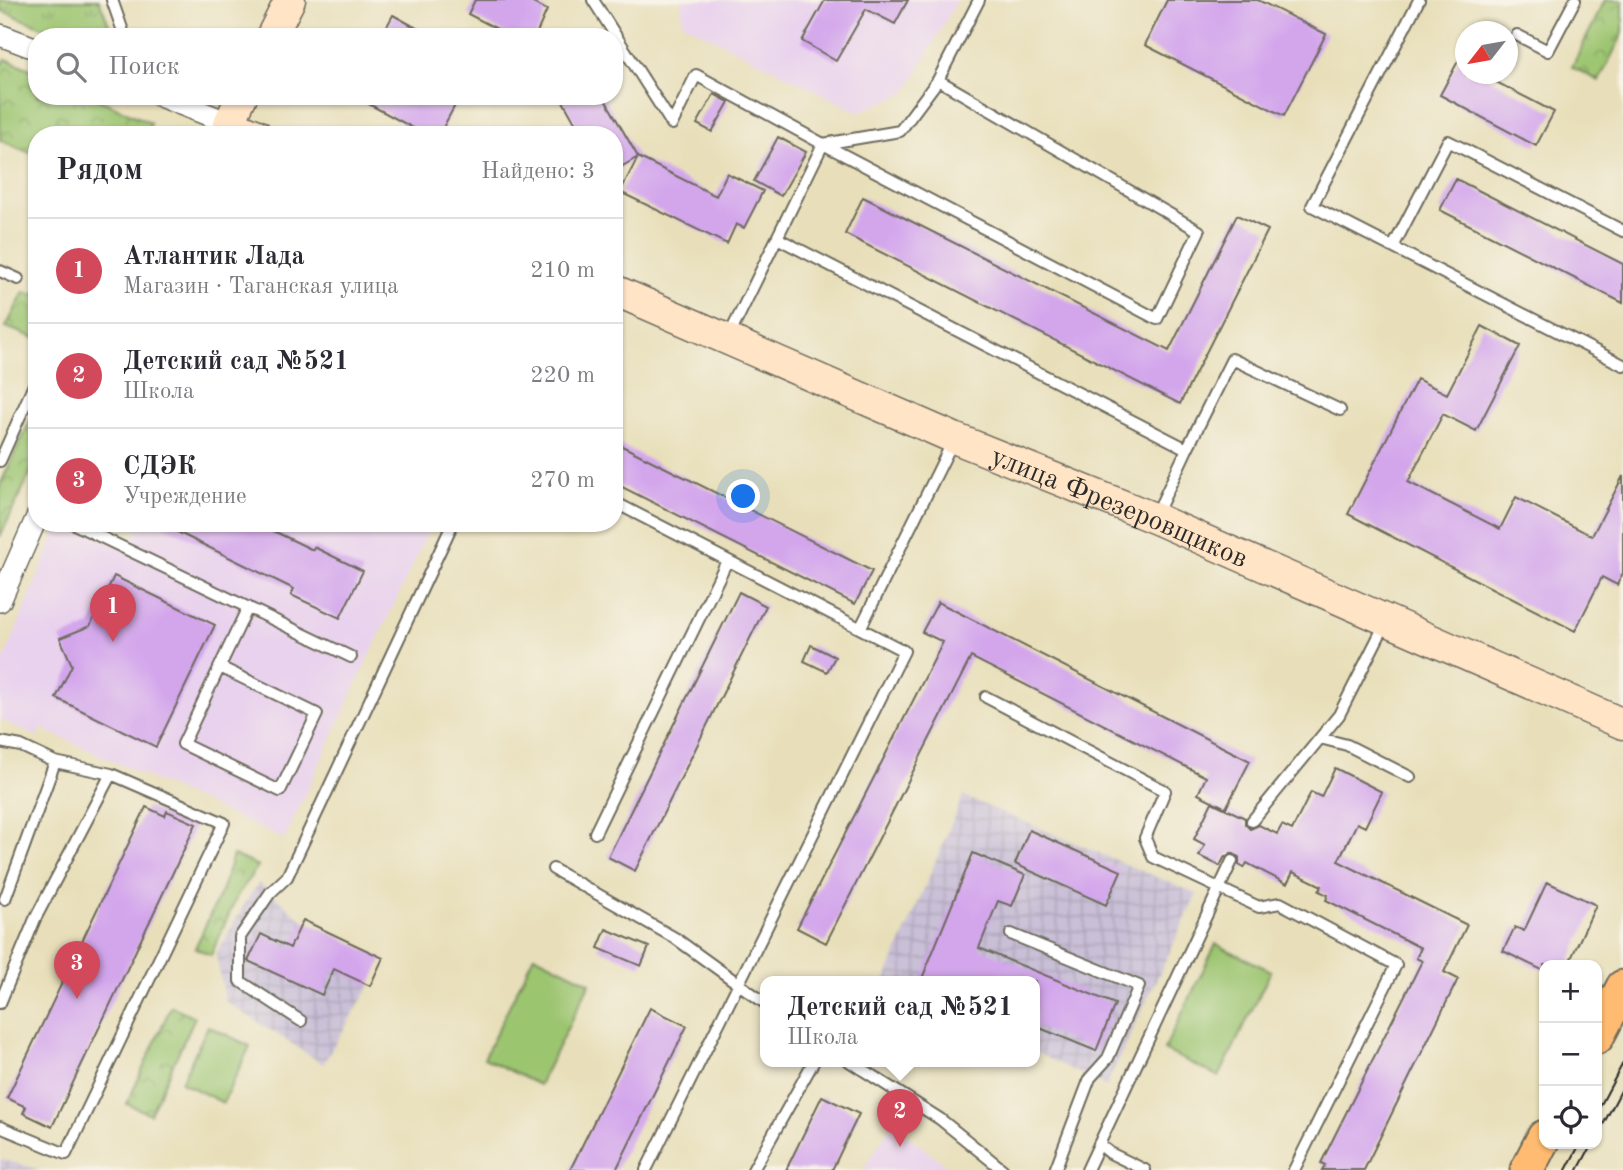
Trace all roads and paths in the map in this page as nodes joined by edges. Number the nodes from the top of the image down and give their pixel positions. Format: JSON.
{"nodes":[{"id":1,"x":112,"y":0,"type":"edge"},
{"id":2,"x":290,"y":0,"type":"edge"},
{"id":3,"x":593,"y":0,"type":"edge"},
{"id":4,"x":979,"y":0,"type":"edge"},
{"id":5,"x":1419,"y":0,"type":"edge"},
{"id":6,"x":1576,"y":0,"type":"edge"},
{"id":7,"x":122,"y":28,"type":"edge"},
{"id":8,"x":276,"y":28,"type":"edge"},
{"id":9,"x":611,"y":28,"type":"edge"},
{"id":10,"x":1518,"y":36,"type":"edge"},
{"id":11,"x":1,"y":37,"type":"edge"},
{"id":12,"x":28,"y":46,"type":"edge"},
{"id":13,"x":623,"y":47,"type":"edge"},
{"id":14,"x":938,"y":80,"type":"junction"},
{"id":15,"x":178,"y":105,"type":"edge"},
{"id":16,"x":238,"y":105,"type":"edge"},
{"id":17,"x":221,"y":126,"type":"edge"},
{"id":18,"x":228,"y":126,"type":"edge"},
{"id":19,"x":823,"y":144,"type":"junction"},
{"id":20,"x":1623,"y":230,"type":"edge"},
{"id":21,"x":776,"y":238,"type":"junction"},
{"id":22,"x":1393,"y":247,"type":"junction"},
{"id":23,"x":0,"y":271,"type":"edge"},
{"id":24,"x":18,"y":279,"type":"dead end"},
{"id":25,"x":623,"y":294,"type":"edge"},
{"id":26,"x":728,"y":338,"type":"junction"},
{"id":27,"x":1623,"y":365,"type":"edge"},
{"id":28,"x":28,"y":398,"type":"edge"},
{"id":29,"x":1340,"y":410,"type":"dead end"},
{"id":30,"x":954,"y":438,"type":"junction"},
{"id":31,"x":1187,"y":449,"type":"junction"},
{"id":32,"x":0,"y":461,"type":"edge"},
{"id":33,"x":623,"y":507,"type":"edge"},
{"id":34,"x":1154,"y":518,"type":"junction"},
{"id":35,"x":30,"y":532,"type":"edge"},
{"id":36,"x":91,"y":532,"type":"edge"},
{"id":37,"x":449,"y":532,"type":"edge"},
{"id":38,"x":727,"y":561,"type":"junction"},
{"id":39,"x":2,"y":590,"type":"edge"},
{"id":40,"x":248,"y":607,"type":"junction"},
{"id":41,"x":1388,"y":619,"type":"junction"},
{"id":42,"x":861,"y":628,"type":"junction"},
{"id":43,"x":351,"y":657,"type":"dead end"},
{"id":44,"x":220,"y":667,"type":"junction"},
{"id":45,"x":986,"y":697,"type":"dead end"},
{"id":46,"x":1623,"y":724,"type":"edge"},
{"id":47,"x":1320,"y":738,"type":"junction"},
{"id":48,"x":0,"y":742,"type":"edge"},
{"id":49,"x":54,"y":762,"type":"junction"},
{"id":50,"x":111,"y":774,"type":"junction"},
{"id":51,"x":1410,"y":776,"type":"dead end"},
{"id":52,"x":1252,"y":821,"type":"dead end"},
{"id":53,"x":595,"y":833,"type":"dead end"},
{"id":54,"x":1232,"y":862,"type":"dead end"},
{"id":55,"x":553,"y":869,"type":"dead end"},
{"id":56,"x":1219,"y":888,"type":"junction"},
{"id":57,"x":5,"y":899,"type":"dead end"},
{"id":58,"x":1012,"y":934,"type":"dead end"},
{"id":59,"x":738,"y":984,"type":"junction"},
{"id":60,"x":1623,"y":987,"type":"edge"},
{"id":61,"x":760,"y":999,"type":"edge"},
{"id":62,"x":0,"y":1003,"type":"edge"},
{"id":63,"x":301,"y":1021,"type":"dead end"},
{"id":64,"x":1602,"y":1027,"type":"edge"},
{"id":65,"x":811,"y":1067,"type":"edge"},
{"id":66,"x":858,"y":1067,"type":"edge"},
{"id":67,"x":0,"y":1127,"type":"edge"},
{"id":68,"x":1099,"y":1144,"type":"junction"},
{"id":69,"x":1539,"y":1147,"type":"edge"},
{"id":70,"x":646,"y":1170,"type":"edge"},
{"id":71,"x":753,"y":1170,"type":"edge"},
{"id":72,"x":1003,"y":1170,"type":"edge"},
{"id":73,"x":1055,"y":1170,"type":"edge"},
{"id":74,"x":1087,"y":1170,"type":"edge"},
{"id":75,"x":1145,"y":1170,"type":"edge"},
{"id":76,"x":1294,"y":1170,"type":"edge"},
{"id":77,"x":1527,"y":1170,"type":"edge"}],
"edges":[{"from":1,"to":7,"type":"lane"},
{"from":2,"to":8,"type":"main road"},
{"from":3,"to":9,"type":"lane"},
{"from":4,"to":14,"type":"lane"},
{"from":5,"to":22,"type":"lane"},
{"from":6,"to":10,"type":"lane"},
{"from":11,"to":12,"type":"street"},
{"from":13,"to":19,"type":"lane"},
{"from":14,"to":19,"type":"lane"},
{"from":14,"to":19,"type":"lane"},
{"from":15,"to":17,"type":"street"},
{"from":16,"to":18,"type":"main road"},
{"from":19,"to":21,"type":"lane"},
{"from":20,"to":22,"type":"lane"},
{"from":21,"to":26,"type":"lane"},
{"from":21,"to":31,"type":"lane"},
{"from":22,"to":27,"type":"lane"},
{"from":23,"to":24,"type":"lane"},
{"from":25,"to":26,"type":"main road","name":"улица Фрезеровщиков"},
{"from":26,"to":30,"type":"main road","name":"улица Фрезеровщиков"},
{"from":28,"to":32,"type":"lane"},
{"from":29,"to":31,"type":"lane"},
{"from":30,"to":34,"type":"main road","name":"улица Фрезеровщиков"},
{"from":30,"to":42,"type":"lane"},
{"from":31,"to":34,"type":"lane"},
{"from":33,"to":38,"type":"lane"},
{"from":34,"to":41,"type":"main road","name":"улица Фрезеровщиков"},
{"from":35,"to":39,"type":"street"},
{"from":36,"to":40,"type":"lane"},
{"from":37,"to":63,"type":"lane"},
{"from":38,"to":42,"type":"lane"},
{"from":38,"to":53,"type":"lane"},
{"from":40,"to":43,"type":"lane"},
{"from":40,"to":44,"type":"lane"},
{"from":41,"to":46,"type":"main road","name":"улица Фрезеровщиков"},
{"from":41,"to":47,"type":"lane"},
{"from":42,"to":59,"type":"lane"},
{"from":44,"to":44,"type":"lane"},
{"from":45,"to":56,"type":"lane"},
{"from":47,"to":51,"type":"lane"},
{"from":47,"to":52,"type":"lane"},
{"from":48,"to":49,"type":"lane"},
{"from":49,"to":50,"type":"lane"},
{"from":49,"to":57,"type":"lane"},
{"from":50,"to":62,"type":"lane"},
{"from":50,"to":67,"type":"lane"},
{"from":54,"to":56,"type":"lane"},
{"from":55,"to":59,"type":"lane"},
{"from":56,"to":68,"type":"lane"},
{"from":56,"to":76,"type":"lane"},
{"from":58,"to":73,"type":"lane"},
{"from":59,"to":61,"type":"lane"},
{"from":59,"to":70,"type":"lane"},
{"from":60,"to":64,"type":"main road"},
{"from":65,"to":71,"type":"lane"},
{"from":66,"to":72,"type":"lane"},
{"from":68,"to":74,"type":"lane"},
{"from":68,"to":75,"type":"lane"},
{"from":69,"to":77,"type":"main road"}]}
